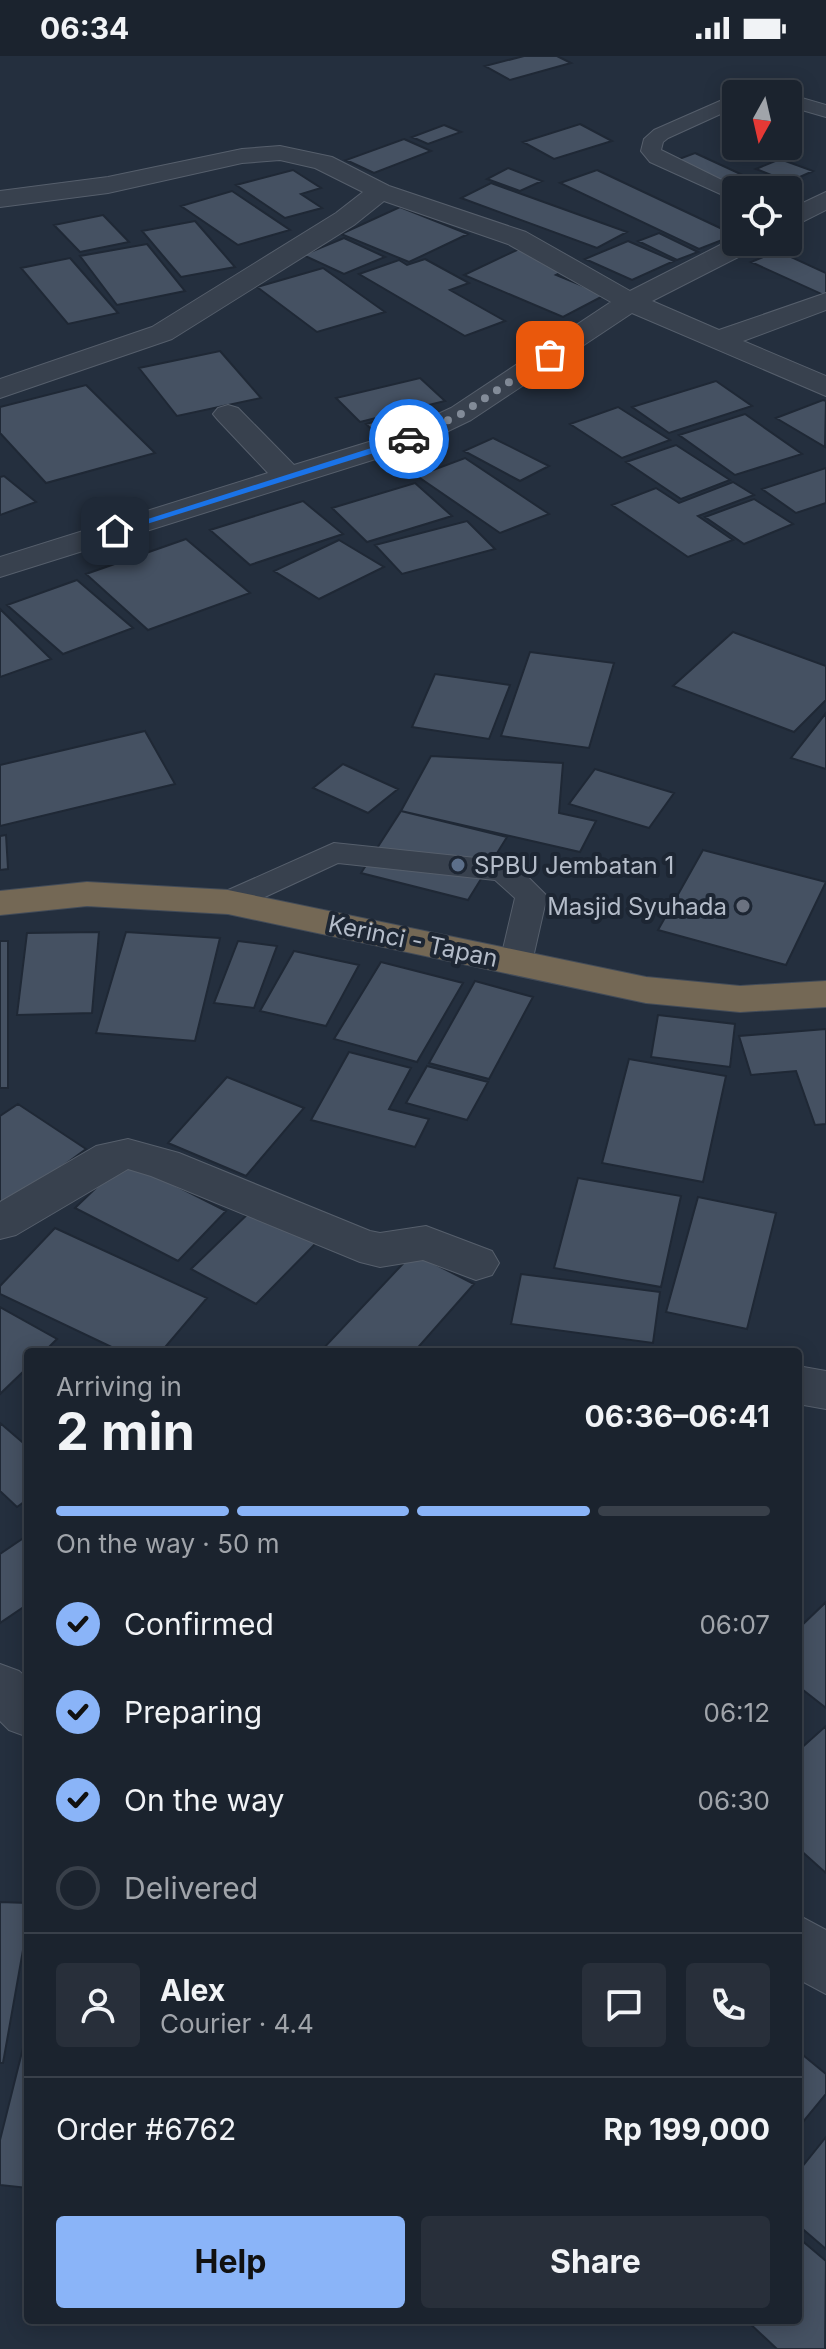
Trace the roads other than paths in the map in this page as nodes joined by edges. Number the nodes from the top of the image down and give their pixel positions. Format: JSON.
{"nodes":[{"id":1,"x":802,"y":104,"type":"edge"},
{"id":2,"x":722,"y":106,"type":"edge"},
{"id":3,"x":826,"y":111,"type":"edge"},
{"id":4,"x":722,"y":188,"type":"edge"},
{"id":5,"x":380,"y":191,"type":"junction"},
{"id":6,"x":0,"y":199,"type":"edge"},
{"id":7,"x":826,"y":200,"type":"edge"},
{"id":8,"x":802,"y":213,"type":"edge"},
{"id":9,"x":722,"y":256,"type":"edge"},
{"id":10,"x":826,"y":301,"type":"edge"},
{"id":11,"x":630,"y":302,"type":"junction"},
{"id":12,"x":718,"y":340,"type":"junction"},
{"id":13,"x":826,"y":387,"type":"edge"},
{"id":14,"x":0,"y":389,"type":"edge"},
{"id":15,"x":228,"y":414,"type":"dead end"},
{"id":16,"x":287,"y":476,"type":"junction"},
{"id":17,"x":0,"y":567,"type":"edge"},
{"id":18,"x":228,"y":902,"type":"junction"},
{"id":19,"x":0,"y":903,"type":"edge"},
{"id":20,"x":516,"y":962,"type":"junction"},
{"id":21,"x":826,"y":994,"type":"edge"},
{"id":22,"x":0,"y":1223,"type":"edge"},
{"id":23,"x":476,"y":1263,"type":"dead end"},
{"id":24,"x":802,"y":1386,"type":"edge"},
{"id":25,"x":826,"y":1390,"type":"edge"},
{"id":26,"x":0,"y":1687,"type":"edge"},
{"id":27,"x":24,"y":1709,"type":"edge"},
{"id":28,"x":802,"y":1946,"type":"edge"},
{"id":29,"x":826,"y":1966,"type":"edge"}],
"edges":[{"from":1,"to":3,"type":"lane"},
{"from":2,"to":4,"type":"lane"},
{"from":5,"to":6,"type":"street"},
{"from":5,"to":11,"type":"street"},
{"from":5,"to":14,"type":"street"},
{"from":7,"to":8,"type":"street"},
{"from":9,"to":11,"type":"street"},
{"from":10,"to":12,"type":"street"},
{"from":11,"to":12,"type":"street"},
{"from":11,"to":16,"type":"street"},
{"from":12,"to":13,"type":"street"},
{"from":15,"to":16,"type":"street"},
{"from":16,"to":17,"type":"street"},
{"from":18,"to":19,"type":"highway","name":"Kerinci - Tapan"},
{"from":18,"to":20,"type":"highway","name":"Kerinci - Tapan"},
{"from":18,"to":20,"type":"lane"},
{"from":20,"to":21,"type":"highway","name":"Kerinci - Tapan"},
{"from":22,"to":23,"type":"street"},
{"from":24,"to":25,"type":"street"},
{"from":26,"to":27,"type":"street"},
{"from":28,"to":29,"type":"street"}]}
